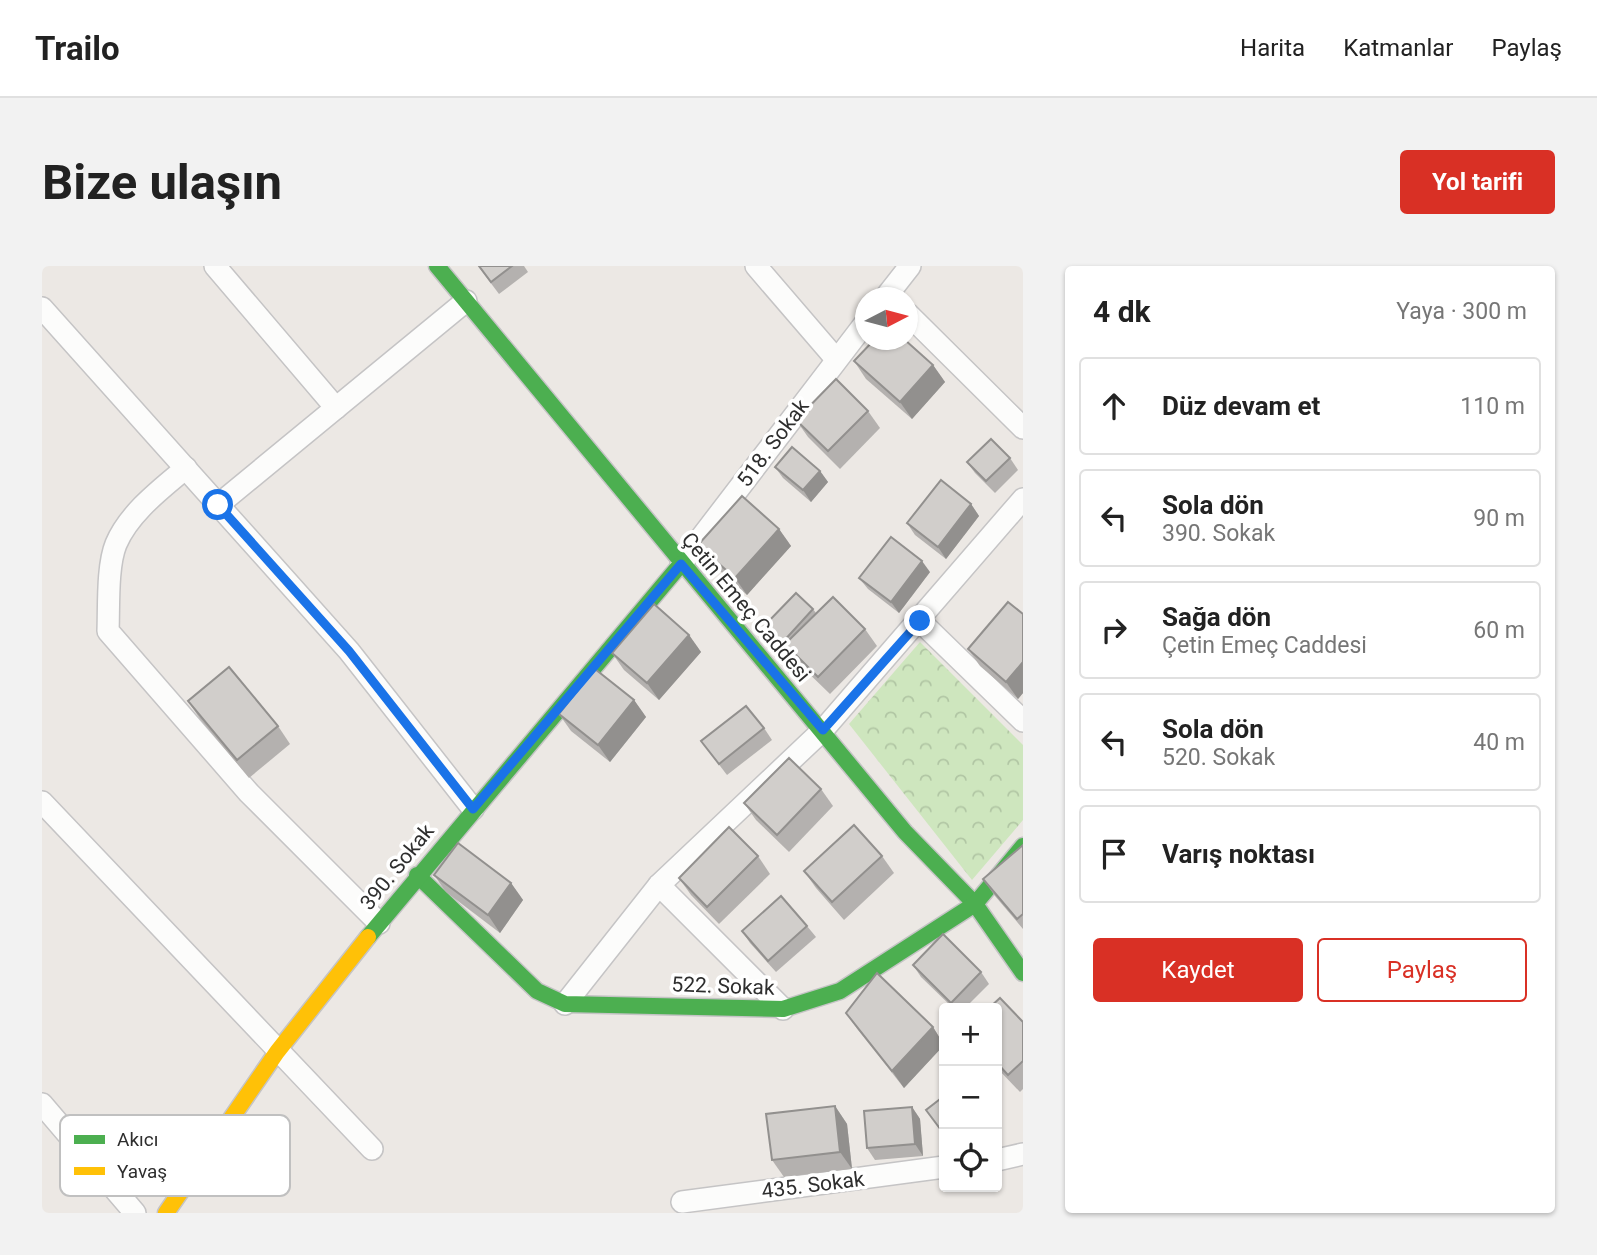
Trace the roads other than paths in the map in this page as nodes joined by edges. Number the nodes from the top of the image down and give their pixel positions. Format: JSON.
{"nodes":[{"id":1,"x":215,"y":266,"type":"edge"},
{"id":2,"x":437,"y":266,"type":"edge"},
{"id":3,"x":756,"y":266,"type":"edge"},
{"id":4,"x":910,"y":266,"type":"edge"},
{"id":5,"x":895,"y":287,"type":"edge"},
{"id":6,"x":466,"y":301,"type":"junction"},
{"id":7,"x":42,"y":308,"type":"edge"},
{"id":8,"x":918,"y":324,"type":"edge"},
{"id":9,"x":855,"y":336,"type":"edge"},
{"id":10,"x":836,"y":359,"type":"junction"},
{"id":11,"x":336,"y":408,"type":"junction"},
{"id":12,"x":1023,"y":428,"type":"edge"},
{"id":13,"x":186,"y":468,"type":"junction"},
{"id":14,"x":1023,"y":499,"type":"edge"},
{"id":15,"x":218,"y":505,"type":"junction"},
{"id":16,"x":681,"y":564,"type":"junction"},
{"id":17,"x":920,"y":621,"type":"junction"},
{"id":18,"x":1023,"y":721,"type":"edge"},
{"id":19,"x":823,"y":730,"type":"junction"},
{"id":20,"x":42,"y":802,"type":"edge"},
{"id":21,"x":473,"y":809,"type":"junction"},
{"id":22,"x":1023,"y":846,"type":"edge"},
{"id":23,"x":417,"y":875,"type":"junction"},
{"id":24,"x":659,"y":885,"type":"junction"},
{"id":25,"x":975,"y":904,"type":"junction"},
{"id":26,"x":379,"y":923,"type":"junction"},
{"id":27,"x":1023,"y":974,"type":"edge"},
{"id":28,"x":565,"y":1004,"type":"junction"},
{"id":29,"x":783,"y":1009,"type":"junction"},
{"id":30,"x":277,"y":1052,"type":"junction"},
{"id":31,"x":42,"y":1104,"type":"edge"},
{"id":32,"x":234,"y":1115,"type":"edge"},
{"id":33,"x":60,"y":1125,"type":"edge"},
{"id":34,"x":372,"y":1149,"type":"dead end"},
{"id":35,"x":1023,"y":1154,"type":"edge"},
{"id":36,"x":1002,"y":1159,"type":"edge"},
{"id":37,"x":939,"y":1168,"type":"edge"},
{"id":38,"x":120,"y":1196,"type":"edge"},
{"id":39,"x":178,"y":1196,"type":"edge"},
{"id":40,"x":682,"y":1202,"type":"dead end"},
{"id":41,"x":135,"y":1213,"type":"edge"},
{"id":42,"x":166,"y":1213,"type":"edge"}],
"edges":[{"from":1,"to":11,"type":"street"},
{"from":2,"to":6,"type":"street","name":"Çetin Emeç Caddesi"},
{"from":3,"to":10,"type":"street"},
{"from":4,"to":5,"type":"street"},
{"from":6,"to":11,"type":"street"},
{"from":6,"to":16,"type":"street","name":"Çetin Emeç Caddesi"},
{"from":7,"to":13,"type":"street"},
{"from":8,"to":12,"type":"street"},
{"from":9,"to":10,"type":"street","name":"518. Sokak"},
{"from":10,"to":16,"type":"street","name":"518. Sokak"},
{"from":11,"to":15,"type":"street"},
{"from":13,"to":15,"type":"street"},
{"from":13,"to":26,"type":"street"},
{"from":14,"to":17,"type":"street"},
{"from":15,"to":21,"type":"street"},
{"from":16,"to":19,"type":"street","name":"Çetin Emeç Caddesi"},
{"from":16,"to":21,"type":"street","name":"390. Sokak"},
{"from":17,"to":18,"type":"street"},
{"from":17,"to":19,"type":"street"},
{"from":19,"to":24,"type":"street"},
{"from":19,"to":25,"type":"street","name":"Çetin Emeç Caddesi"},
{"from":20,"to":30,"type":"street"},
{"from":21,"to":23,"type":"street","name":"390. Sokak"},
{"from":22,"to":25,"type":"street","name":"522. Sokak"},
{"from":23,"to":26,"type":"street","name":"390. Sokak"},
{"from":23,"to":28,"type":"street","name":"522. Sokak"},
{"from":24,"to":28,"type":"street"},
{"from":24,"to":29,"type":"street"},
{"from":25,"to":27,"type":"street","name":"Çetin Emeç Caddesi"},
{"from":25,"to":29,"type":"street","name":"522. Sokak"},
{"from":26,"to":30,"type":"street","name":"390. Sokak"},
{"from":28,"to":29,"type":"street","name":"522. Sokak"},
{"from":30,"to":32,"type":"street","name":"390. Sokak"},
{"from":30,"to":34,"type":"street"},
{"from":31,"to":33,"type":"street"},
{"from":35,"to":36,"type":"street"},
{"from":37,"to":40,"type":"street","name":"435. Sokak"},
{"from":38,"to":41,"type":"street"},
{"from":39,"to":42,"type":"street","name":"390. Sokak"}]}
